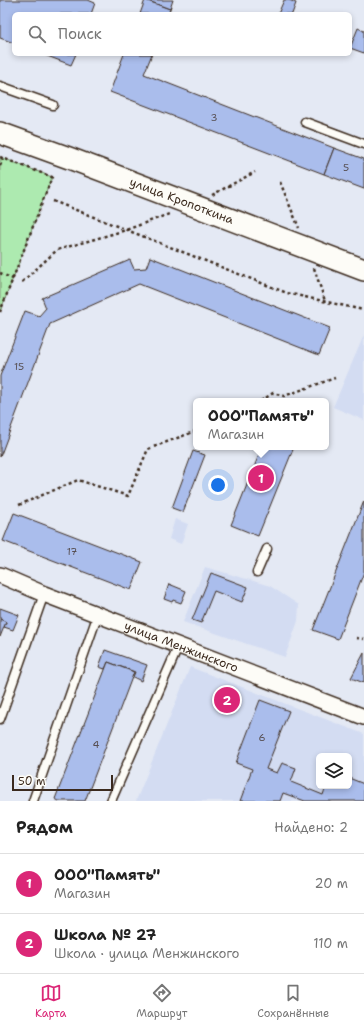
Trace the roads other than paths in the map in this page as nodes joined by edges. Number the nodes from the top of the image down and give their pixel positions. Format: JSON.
{"nodes":[{"id":1,"x":0,"y":86,"type":"edge"},
{"id":2,"x":52,"y":105,"type":"dead end"},
{"id":3,"x":305,"y":122,"type":"dead end"},
{"id":4,"x":0,"y":133,"type":"edge"},
{"id":5,"x":364,"y":144,"type":"edge"},
{"id":6,"x":364,"y":270,"type":"edge"},
{"id":7,"x":267,"y":549,"type":"dead end"},
{"id":8,"x":257,"y":572,"type":"dead end"},
{"id":9,"x":0,"y":575,"type":"edge"},
{"id":10,"x":44,"y":594,"type":"junction"},
{"id":11,"x":98,"y":614,"type":"junction"},
{"id":12,"x":179,"y":645,"type":"junction"},
{"id":13,"x":364,"y":717,"type":"edge"},
{"id":14,"x":0,"y":719,"type":"edge"},
{"id":15,"x":33,"y":801,"type":"edge"},
{"id":16,"x":111,"y":801,"type":"edge"}],
"edges":[{"from":1,"to":2,"type":"lane"},
{"from":3,"to":5,"type":"lane"},
{"from":4,"to":6,"type":"street","name":"улица Кропоткина"},
{"from":7,"to":8,"type":"lane"},
{"from":9,"to":10,"type":"street","name":"улица Менжинского"},
{"from":10,"to":11,"type":"street","name":"улица Менжинского"},
{"from":10,"to":14,"type":"lane"},
{"from":11,"to":12,"type":"street","name":"улица Менжинского"},
{"from":11,"to":15,"type":"lane"},
{"from":12,"to":13,"type":"street","name":"улица Менжинского"},
{"from":12,"to":16,"type":"lane"}]}
